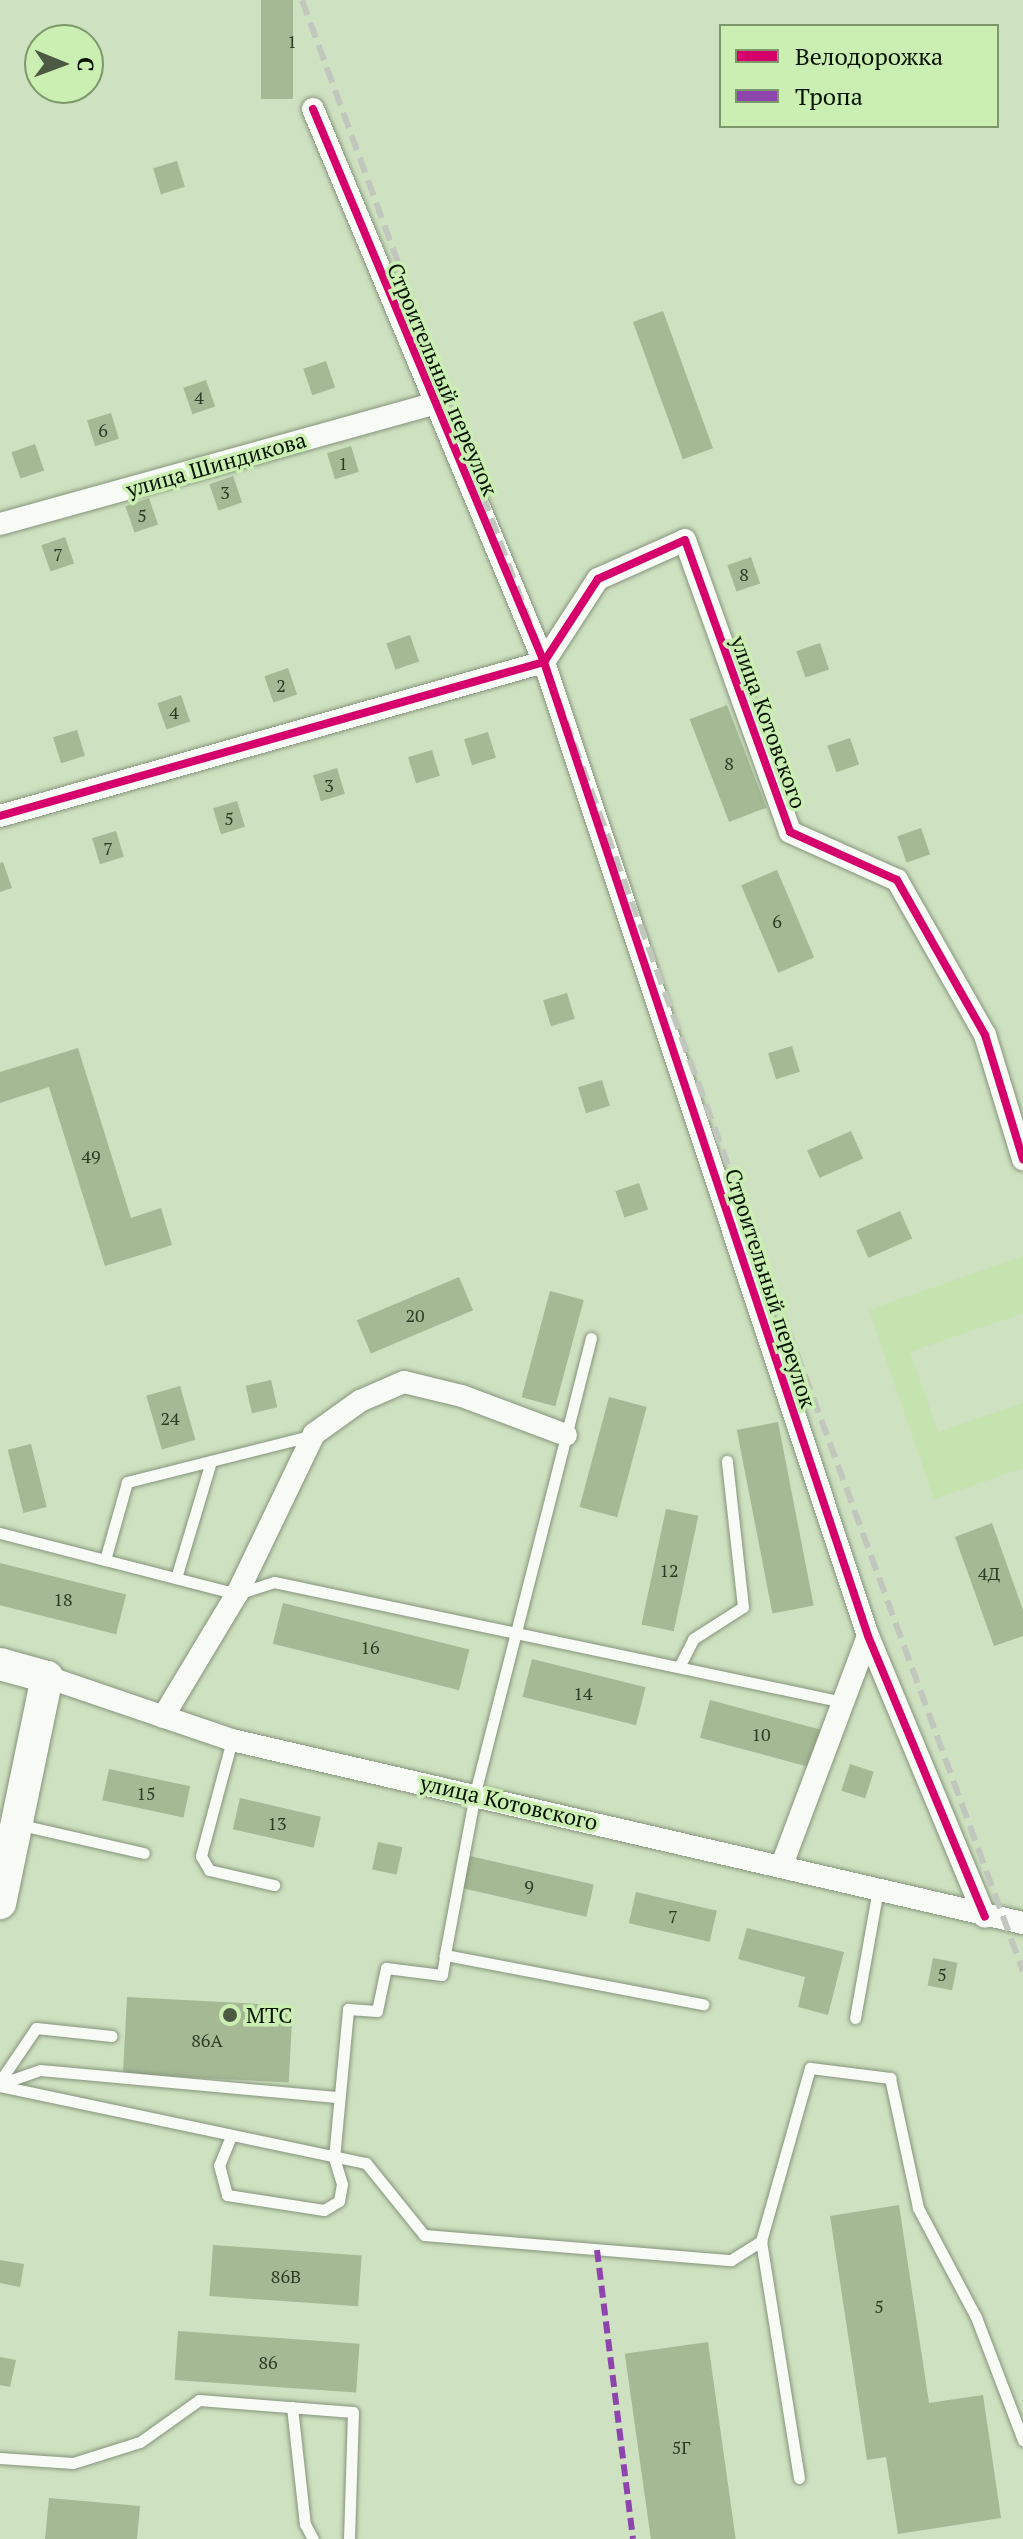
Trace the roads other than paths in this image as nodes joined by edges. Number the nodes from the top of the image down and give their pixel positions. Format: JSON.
{"nodes":[{"id":1,"x":313,"y":109,"type":"dead end"},
{"id":2,"x":432,"y":404,"type":"junction"},
{"id":3,"x":0,"y":524,"type":"edge"},
{"id":4,"x":544,"y":662,"type":"junction"},
{"id":5,"x":0,"y":816,"type":"edge"},
{"id":6,"x":1023,"y":1159,"type":"edge"},
{"id":7,"x":591,"y":1338,"type":"dead end"},
{"id":8,"x":314,"y":1434,"type":"junction"},
{"id":9,"x":566,"y":1435,"type":"junction"},
{"id":10,"x":211,"y":1461,"type":"junction"},
{"id":11,"x":727,"y":1461,"type":"dead end"},
{"id":12,"x":0,"y":1533,"type":"edge"},
{"id":13,"x":105,"y":1560,"type":"junction"},
{"id":14,"x":176,"y":1578,"type":"junction"},
{"id":15,"x":237,"y":1594,"type":"junction"},
{"id":16,"x":516,"y":1633,"type":"junction"},
{"id":17,"x":868,"y":1636,"type":"junction"},
{"id":18,"x":0,"y":1664,"type":"edge"},
{"id":19,"x":679,"y":1667,"type":"junction"},
{"id":20,"x":47,"y":1677,"type":"junction"},
{"id":21,"x":843,"y":1702,"type":"junction"},
{"id":22,"x":163,"y":1717,"type":"junction"},
{"id":23,"x":232,"y":1740,"type":"junction"},
{"id":24,"x":475,"y":1794,"type":"junction"},
{"id":25,"x":17,"y":1823,"type":"junction"},
{"id":26,"x":144,"y":1853,"type":"dead end"},
{"id":27,"x":783,"y":1862,"type":"junction"},
{"id":28,"x":274,"y":1885,"type":"dead end"},
{"id":29,"x":878,"y":1888,"type":"junction"},
{"id":30,"x":0,"y":1903,"type":"edge"},
{"id":31,"x":985,"y":1917,"type":"junction"},
{"id":32,"x":1023,"y":1923,"type":"edge"},
{"id":33,"x":445,"y":1955,"type":"junction"},
{"id":34,"x":703,"y":2004,"type":"dead end"},
{"id":35,"x":855,"y":2018,"type":"dead end"},
{"id":36,"x":112,"y":2036,"type":"dead end"},
{"id":37,"x":0,"y":2084,"type":"edge"},
{"id":38,"x":339,"y":2097,"type":"junction"},
{"id":39,"x":231,"y":2136,"type":"junction"},
{"id":40,"x":334,"y":2158,"type":"junction"},
{"id":41,"x":761,"y":2241,"type":"junction"},
{"id":42,"x":292,"y":2407,"type":"junction"},
{"id":43,"x":1023,"y":2440,"type":"edge"},
{"id":44,"x":0,"y":2458,"type":"edge"},
{"id":45,"x":799,"y":2478,"type":"dead end"},
{"id":46,"x":313,"y":2539,"type":"edge"},
{"id":47,"x":349,"y":2539,"type":"edge"}],
"edges":[{"from":1,"to":2,"type":"street","name":"Строительный переулок"},
{"from":2,"to":3,"type":"street","name":"улица Шиндикова"},
{"from":2,"to":4,"type":"street","name":"Строительный переулок"},
{"from":4,"to":5,"type":"street"},
{"from":4,"to":6,"type":"street","name":"улица Котовского"},
{"from":4,"to":17,"type":"street","name":"Строительный переулок"},
{"from":7,"to":9,"type":"lane"},
{"from":8,"to":9,"type":"street"},
{"from":8,"to":10,"type":"lane"},
{"from":8,"to":15,"type":"street"},
{"from":9,"to":16,"type":"lane"},
{"from":10,"to":13,"type":"lane"},
{"from":10,"to":14,"type":"lane"},
{"from":11,"to":19,"type":"lane"},
{"from":12,"to":13,"type":"lane"},
{"from":13,"to":14,"type":"lane"},
{"from":14,"to":15,"type":"lane"},
{"from":15,"to":16,"type":"lane"},
{"from":15,"to":22,"type":"street"},
{"from":16,"to":19,"type":"lane"},
{"from":16,"to":24,"type":"lane"},
{"from":17,"to":21,"type":"street"},
{"from":17,"to":31,"type":"street","name":"Строительный переулок"},
{"from":18,"to":20,"type":"main road","name":"улица Котовского"},
{"from":19,"to":21,"type":"lane"},
{"from":20,"to":22,"type":"street","name":"улица Котовского"},
{"from":20,"to":25,"type":"main road"},
{"from":21,"to":27,"type":"street"},
{"from":22,"to":23,"type":"street","name":"улица Котовского"},
{"from":23,"to":24,"type":"street","name":"улица Котовского"},
{"from":23,"to":28,"type":"lane"},
{"from":24,"to":27,"type":"street","name":"улица Котовского"},
{"from":24,"to":33,"type":"lane"},
{"from":25,"to":26,"type":"lane"},
{"from":25,"to":30,"type":"main road"},
{"from":27,"to":29,"type":"street","name":"улица Котовского"},
{"from":29,"to":31,"type":"street","name":"улица Котовского"},
{"from":29,"to":35,"type":"lane"},
{"from":31,"to":32,"type":"street","name":"улица Котовского"},
{"from":33,"to":34,"type":"lane"},
{"from":33,"to":38,"type":"lane"},
{"from":36,"to":37,"type":"lane"},
{"from":37,"to":38,"type":"lane"},
{"from":37,"to":39,"type":"lane"},
{"from":38,"to":40,"type":"lane"},
{"from":39,"to":40,"type":"lane"},
{"from":39,"to":40,"type":"lane"},
{"from":40,"to":41,"type":"lane"},
{"from":41,"to":43,"type":"lane"},
{"from":41,"to":45,"type":"lane"},
{"from":42,"to":44,"type":"lane"},
{"from":42,"to":46,"type":"lane"},
{"from":42,"to":47,"type":"lane"}]}
